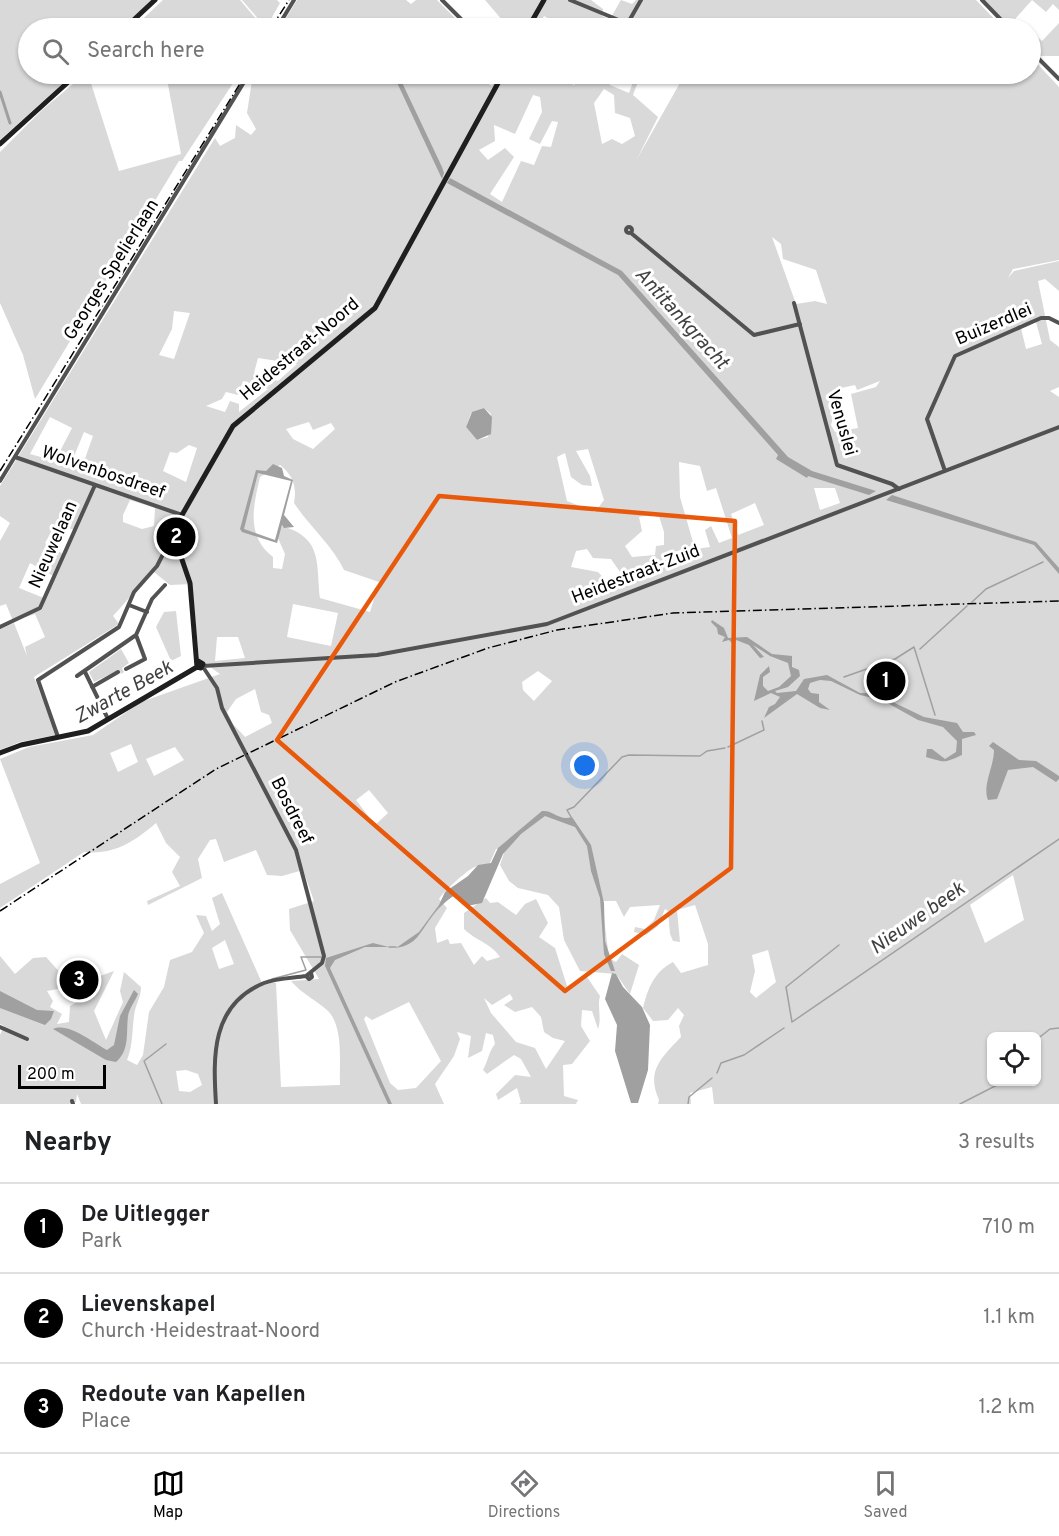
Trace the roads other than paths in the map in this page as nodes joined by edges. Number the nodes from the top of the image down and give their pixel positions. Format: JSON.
{"nodes":[{"id":1,"x":155,"y":0,"type":"edge"},
{"id":2,"x":294,"y":0,"type":"edge"},
{"id":3,"x":442,"y":0,"type":"edge"},
{"id":4,"x":544,"y":0,"type":"edge"},
{"id":5,"x":570,"y":0,"type":"edge"},
{"id":6,"x":641,"y":0,"type":"edge"},
{"id":7,"x":982,"y":0,"type":"edge"},
{"id":8,"x":136,"y":18,"type":"edge"},
{"id":9,"x":283,"y":18,"type":"edge"},
{"id":10,"x":460,"y":18,"type":"edge"},
{"id":11,"x":534,"y":18,"type":"edge"},
{"id":12,"x":609,"y":18,"type":"edge"},
{"id":13,"x":631,"y":18,"type":"edge"},
{"id":14,"x":999,"y":18,"type":"edge"},
{"id":15,"x":1041,"y":61,"type":"edge"},
{"id":16,"x":1059,"y":80,"type":"edge"},
{"id":17,"x":65,"y":84,"type":"edge"},
{"id":18,"x":243,"y":84,"type":"edge"},
{"id":19,"x":498,"y":84,"type":"edge"},
{"id":20,"x":1,"y":144,"type":"edge"},
{"id":21,"x":631,"y":233,"type":"dead end"},
{"id":22,"x":794,"y":303,"type":"dead end"},
{"id":23,"x":1059,"y":323,"type":"edge"},
{"id":24,"x":800,"y":324,"type":"junction"},
{"id":25,"x":1059,"y":427,"type":"edge"},
{"id":26,"x":15,"y":457,"type":"junction"},
{"id":27,"x":945,"y":471,"type":"junction"},
{"id":28,"x":0,"y":481,"type":"edge"},
{"id":29,"x":95,"y":485,"type":"junction"},
{"id":30,"x":898,"y":489,"type":"junction"},
{"id":31,"x":182,"y":515,"type":"junction"},
{"id":32,"x":174,"y":533,"type":"dead end"},
{"id":33,"x":165,"y":585,"type":"dead end"},
{"id":34,"x":129,"y":604,"type":"junction"},
{"id":35,"x":147,"y":612,"type":"junction"},
{"id":36,"x":0,"y":627,"type":"edge"},
{"id":37,"x":136,"y":635,"type":"junction"},
{"id":38,"x":200,"y":665,"type":"junction"},
{"id":39,"x":126,"y":669,"type":"dead end"},
{"id":40,"x":85,"y":672,"type":"junction"},
{"id":41,"x":118,"y":672,"type":"dead end"},
{"id":42,"x":77,"y":676,"type":"dead end"},
{"id":43,"x":92,"y":687,"type":"junction"},
{"id":44,"x":108,"y":719,"type":"junction"},
{"id":45,"x":58,"y":738,"type":"junction"},
{"id":46,"x":0,"y":753,"type":"edge"},
{"id":47,"x":0,"y":1027,"type":"edge"},
{"id":48,"x":27,"y":1039,"type":"dead end"},
{"id":49,"x":216,"y":1104,"type":"edge"}],
"edges":[{"from":1,"to":8,"type":"street"},
{"from":2,"to":9,"type":"street"},
{"from":3,"to":10,"type":"street"},
{"from":4,"to":11,"type":"street"},
{"from":5,"to":12,"type":"street"},
{"from":6,"to":13,"type":"street"},
{"from":7,"to":14,"type":"street"},
{"from":15,"to":16,"type":"street"},
{"from":17,"to":20,"type":"street"},
{"from":18,"to":26,"type":"street","name":"Georges Spelierlaan"},
{"from":19,"to":31,"type":"street","name":"Heidestraat-Noord"},
{"from":21,"to":24,"type":"street"},
{"from":22,"to":24,"type":"street","name":"Venuslei"},
{"from":23,"to":27,"type":"street","name":"Buizerdlei"},
{"from":24,"to":30,"type":"street","name":"Venuslei"},
{"from":25,"to":27,"type":"street","name":"Heidestraat-Zuid"},
{"from":26,"to":28,"type":"street","name":"Georges Spelierlaan"},
{"from":26,"to":29,"type":"street","name":"Wolvenbosdreef"},
{"from":27,"to":30,"type":"street","name":"Heidestraat-Zuid"},
{"from":29,"to":31,"type":"street","name":"Wolvenbosdreef"},
{"from":29,"to":36,"type":"street","name":"Nieuwelaan"},
{"from":30,"to":38,"type":"street","name":"Heidestraat-Zuid"},
{"from":31,"to":38,"type":"street","name":"Heidestraat-Noord"},
{"from":32,"to":34,"type":"street"},
{"from":33,"to":35,"type":"street"},
{"from":34,"to":35,"type":"street"},
{"from":34,"to":45,"type":"street"},
{"from":35,"to":37,"type":"street"},
{"from":37,"to":39,"type":"street"},
{"from":37,"to":40,"type":"street"},
{"from":38,"to":44,"type":"street"},
{"from":38,"to":49,"type":"street","name":"Bosdreef"},
{"from":40,"to":42,"type":"street"},
{"from":40,"to":43,"type":"street"},
{"from":41,"to":43,"type":"street"},
{"from":43,"to":44,"type":"street"},
{"from":44,"to":45,"type":"street"},
{"from":45,"to":46,"type":"street"},
{"from":47,"to":48,"type":"street"}]}
